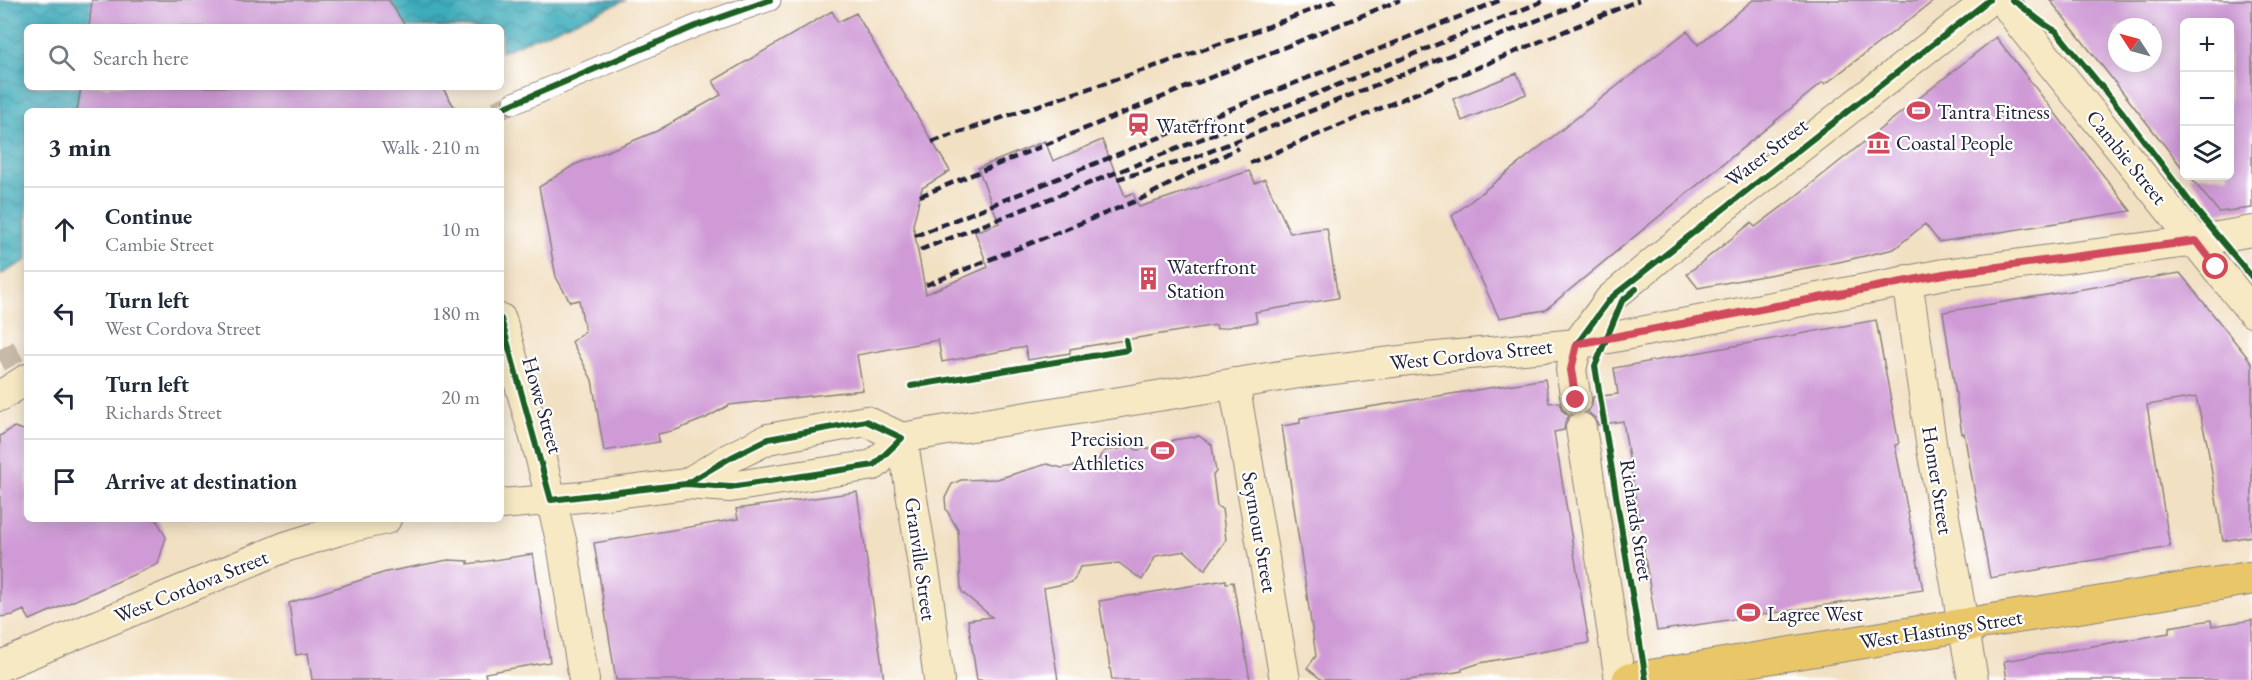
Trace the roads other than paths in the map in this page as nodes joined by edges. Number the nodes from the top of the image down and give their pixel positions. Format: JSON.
{"nodes":[{"id":1,"x":770,"y":0,"type":"edge"},
{"id":2,"x":1989,"y":0,"type":"edge"},
{"id":3,"x":2004,"y":0,"type":"edge"},
{"id":4,"x":514,"y":103,"type":"tunnel mouth"},
{"id":5,"x":2252,"y":231,"type":"edge"},
{"id":6,"x":2196,"y":241,"type":"junction"},
{"id":7,"x":1907,"y":280,"type":"junction"},
{"id":8,"x":2252,"y":312,"type":"edge"},
{"id":9,"x":504,"y":330,"type":"edge"},
{"id":10,"x":1577,"y":344,"type":"junction"},
{"id":11,"x":24,"y":381,"type":"edge"},
{"id":12,"x":1234,"y":383,"type":"junction"},
{"id":13,"x":0,"y":396,"type":"edge"},
{"id":14,"x":902,"y":438,"type":"junction"},
{"id":15,"x":686,"y":484,"type":"junction"},
{"id":16,"x":551,"y":500,"type":"junction"},
{"id":17,"x":504,"y":504,"type":"edge"},
{"id":18,"x":373,"y":522,"type":"edge"},
{"id":19,"x":2252,"y":578,"type":"edge"},
{"id":20,"x":1963,"y":626,"type":"junction"},
{"id":21,"x":0,"y":666,"type":"edge"},
{"id":22,"x":584,"y":680,"type":"edge"},
{"id":23,"x":939,"y":680,"type":"edge"},
{"id":24,"x":1285,"y":680,"type":"edge"},
{"id":25,"x":1620,"y":680,"type":"edge"},
{"id":26,"x":1629,"y":680,"type":"edge"},
{"id":27,"x":1973,"y":680,"type":"edge"}],
"edges":[{"from":1,"to":4,"type":"street"},
{"from":2,"to":10,"type":"main road","name":"Water Street"},
{"from":3,"to":6,"type":"main road","name":"Cambie Street"},
{"from":5,"to":6,"type":"main road","name":"West Cordova Street"},
{"from":6,"to":7,"type":"main road","name":"West Cordova Street"},
{"from":6,"to":8,"type":"main road","name":"Cambie Street"},
{"from":7,"to":10,"type":"main road","name":"West Cordova Street"},
{"from":7,"to":20,"type":"main road","name":"Homer Street"},
{"from":9,"to":16,"type":"main road","name":"Howe Street"},
{"from":10,"to":12,"type":"main road","name":"West Cordova Street"},
{"from":10,"to":25,"type":"main road","name":"Richards Street"},
{"from":11,"to":13,"type":"main road"},
{"from":12,"to":14,"type":"main road","name":"West Cordova Street"},
{"from":12,"to":24,"type":"main road","name":"Seymour Street"},
{"from":14,"to":15,"type":"main road"},
{"from":14,"to":15,"type":"main road"},
{"from":14,"to":23,"type":"main road","name":"Granville Street"},
{"from":15,"to":16,"type":"main road"},
{"from":16,"to":17,"type":"main road"},
{"from":16,"to":22,"type":"main road","name":"Howe Street"},
{"from":18,"to":21,"type":"main road","name":"West Cordova Street"},
{"from":19,"to":20,"type":"main road","name":"West Hastings Street"},
{"from":20,"to":26,"type":"main road","name":"West Hastings Street"},
{"from":20,"to":27,"type":"main road","name":"Homer Street"}]}
